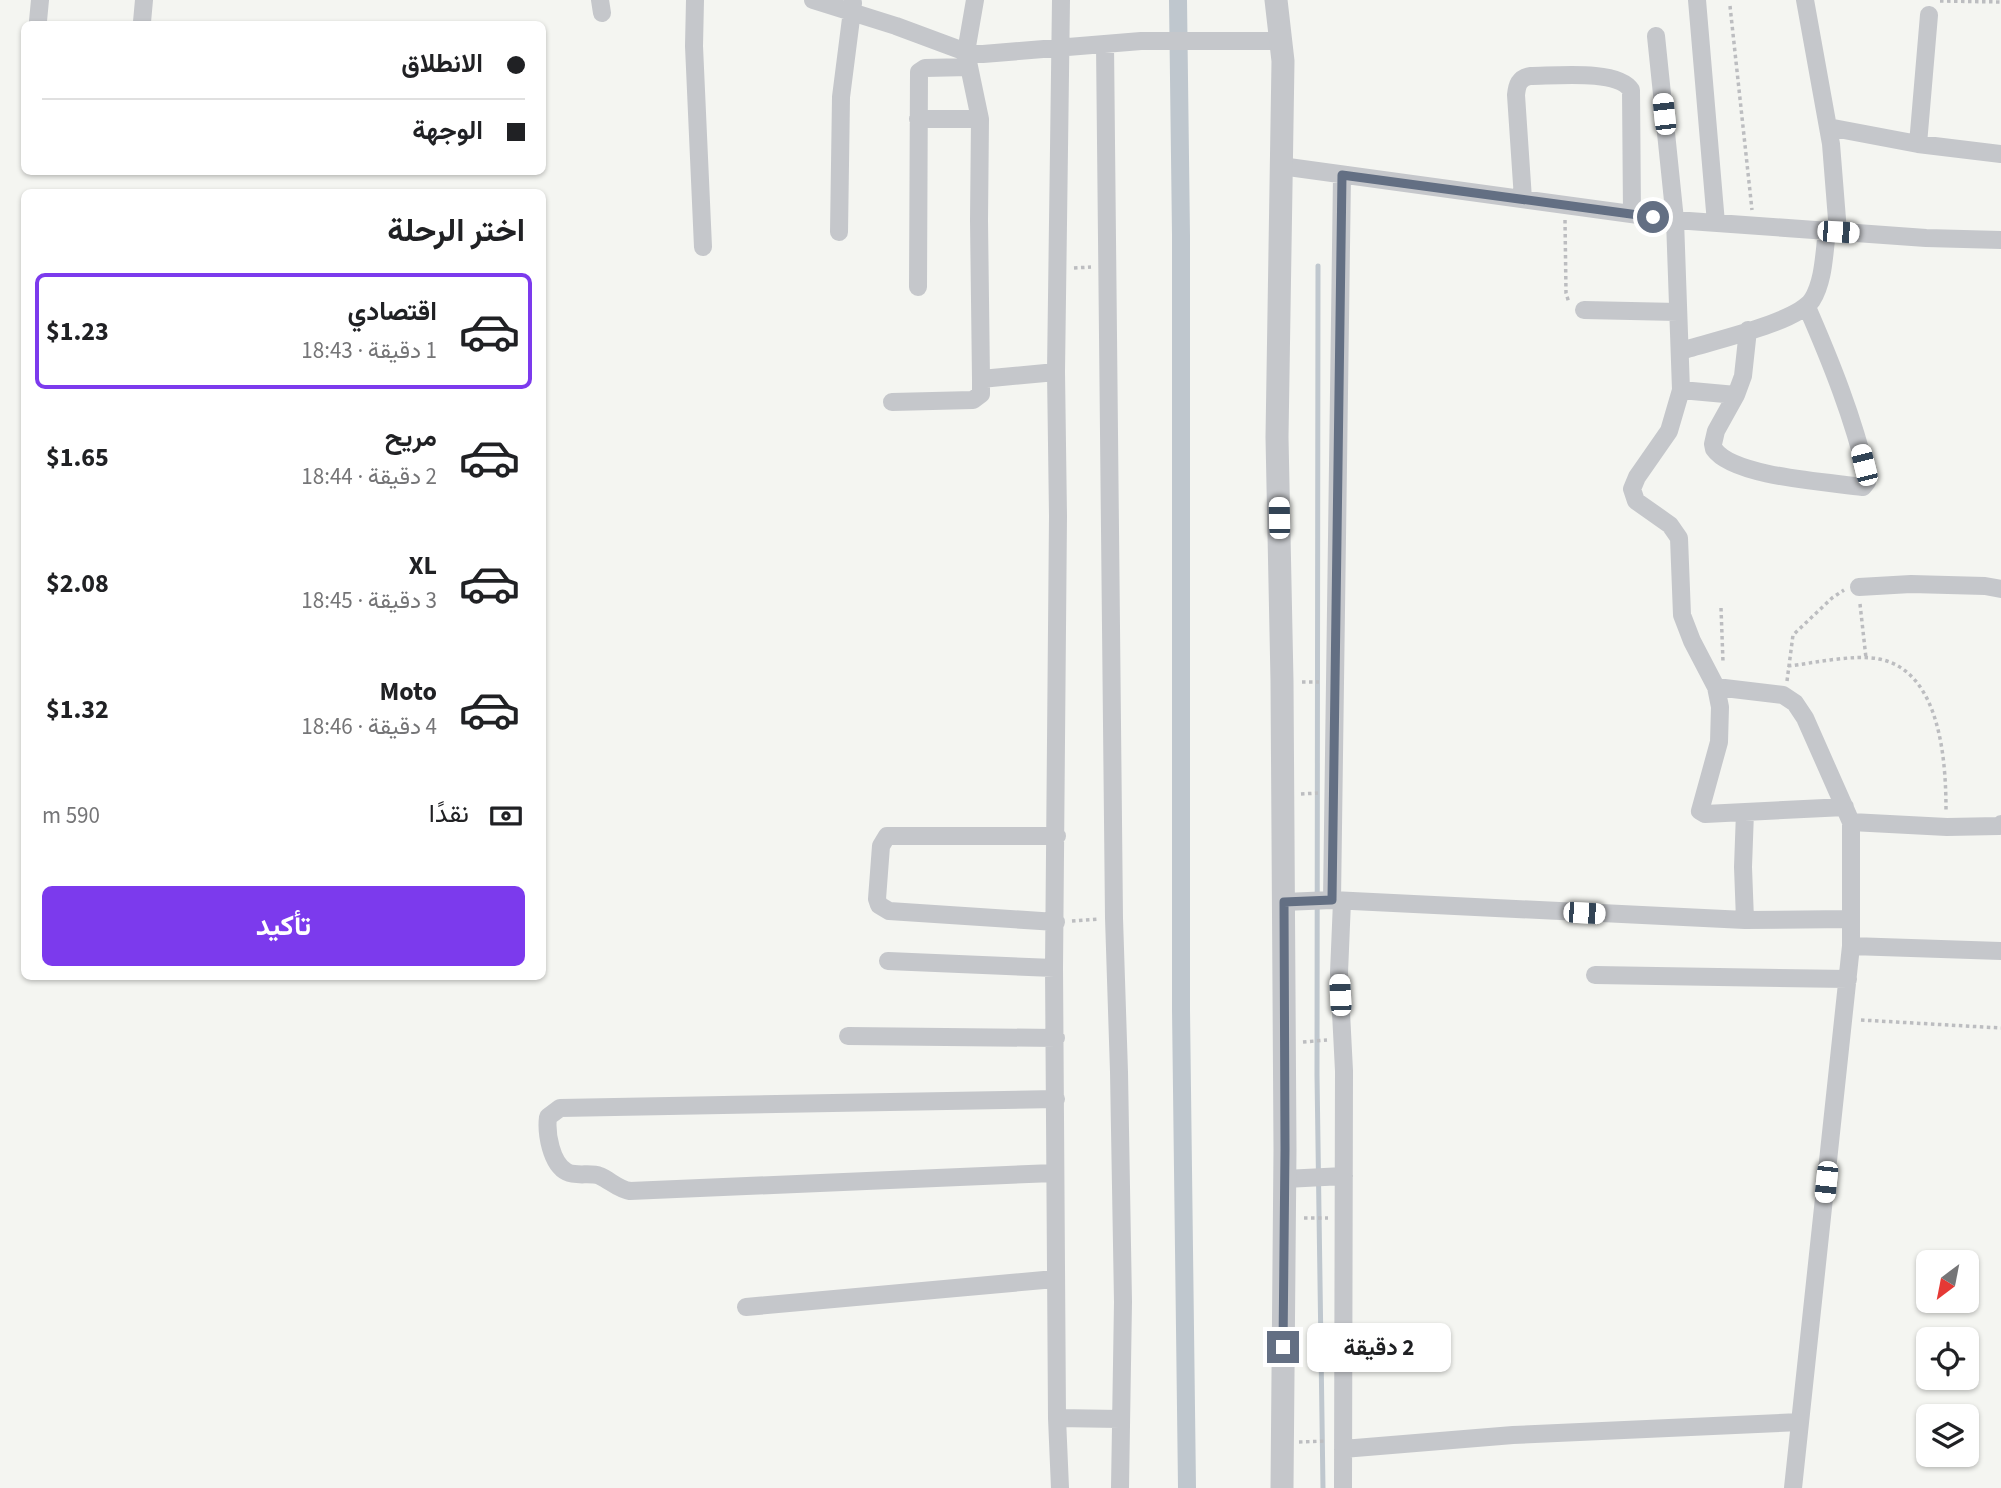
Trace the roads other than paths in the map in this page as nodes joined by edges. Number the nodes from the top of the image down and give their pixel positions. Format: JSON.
{"nodes":[{"id":1,"x":40,"y":0,"type":"edge"},
{"id":2,"x":144,"y":0,"type":"edge"},
{"id":3,"x":695,"y":0,"type":"edge"},
{"id":4,"x":813,"y":0,"type":"edge"},
{"id":5,"x":975,"y":0,"type":"edge"},
{"id":6,"x":1061,"y":0,"type":"edge"},
{"id":7,"x":1276,"y":0,"type":"edge"},
{"id":8,"x":1697,"y":0,"type":"edge"},
{"id":9,"x":1805,"y":0,"type":"edge"},
{"id":10,"x":853,"y":6,"type":"edge"},
{"id":11,"x":1929,"y":15,"type":"road end"},
{"id":12,"x":38,"y":21,"type":"dead end"},
{"id":13,"x":142,"y":21,"type":"edge"},
{"id":14,"x":1657,"y":36,"type":"dead end"},
{"id":15,"x":1282,"y":41,"type":"junction"},
{"id":16,"x":1105,"y":44,"type":"junction"},
{"id":17,"x":1061,"y":47,"type":"junction"},
{"id":18,"x":967,"y":59,"type":"junction"},
{"id":19,"x":918,"y":119,"type":"junction"},
{"id":20,"x":980,"y":119,"type":"junction"},
{"id":21,"x":1828,"y":127,"type":"junction"},
{"id":22,"x":1919,"y":144,"type":"junction"},
{"id":23,"x":2001,"y":154,"type":"edge"},
{"id":24,"x":1281,"y":166,"type":"junction"},
{"id":25,"x":1342,"y":175,"type":"junction"},
{"id":26,"x":1523,"y":199,"type":"junction"},
{"id":27,"x":1632,"y":214,"type":"junction"},
{"id":28,"x":1675,"y":220,"type":"junction"},
{"id":29,"x":1716,"y":223,"type":"junction"},
{"id":30,"x":839,"y":232,"type":"dead end"},
{"id":31,"x":1833,"y":232,"type":"junction"},
{"id":32,"x":2001,"y":240,"type":"edge"},
{"id":33,"x":703,"y":247,"type":"dead end"},
{"id":34,"x":918,"y":286,"type":"dead end"},
{"id":35,"x":1807,"y":307,"type":"junction"},
{"id":36,"x":1584,"y":310,"type":"road end"},
{"id":37,"x":1678,"y":312,"type":"junction"},
{"id":38,"x":1748,"y":330,"type":"junction"},
{"id":39,"x":1681,"y":351,"type":"junction"},
{"id":40,"x":1056,"y":372,"type":"junction"},
{"id":41,"x":981,"y":379,"type":"junction"},
{"id":42,"x":1681,"y":390,"type":"junction"},
{"id":43,"x":1737,"y":395,"type":"junction"},
{"id":44,"x":892,"y":402,"type":"dead end"},
{"id":45,"x":1858,"y":587,"type":"road end"},
{"id":46,"x":2001,"y":589,"type":"edge"},
{"id":47,"x":1720,"y":687,"type":"junction"},
{"id":48,"x":1745,"y":812,"type":"junction"},
{"id":49,"x":1848,"y":815,"type":"junction"},
{"id":50,"x":2000,"y":825,"type":"edge"},
{"id":51,"x":1057,"y":836,"type":"junction"},
{"id":52,"x":1337,"y":901,"type":"junction"},
{"id":53,"x":1284,"y":902,"type":"junction"},
{"id":54,"x":1851,"y":919,"type":"junction"},
{"id":55,"x":1745,"y":920,"type":"junction"},
{"id":56,"x":1060,"y":922,"type":"junction"},
{"id":57,"x":1851,"y":946,"type":"junction"},
{"id":58,"x":2001,"y":951,"type":"edge"},
{"id":59,"x":888,"y":961,"type":"dead end"},
{"id":60,"x":1054,"y":968,"type":"junction"},
{"id":61,"x":1595,"y":975,"type":"dead end"},
{"id":62,"x":1848,"y":979,"type":"junction"},
{"id":63,"x":848,"y":1036,"type":"dead end"},
{"id":64,"x":1056,"y":1038,"type":"junction"},
{"id":65,"x":1056,"y":1099,"type":"junction"},
{"id":66,"x":1054,"y":1173,"type":"junction"},
{"id":67,"x":1338,"y":1177,"type":"junction"},
{"id":68,"x":1295,"y":1178,"type":"junction"},
{"id":69,"x":1055,"y":1279,"type":"junction"},
{"id":70,"x":746,"y":1307,"type":"dead end"},
{"id":71,"x":1057,"y":1418,"type":"junction"},
{"id":72,"x":1121,"y":1419,"type":"junction"},
{"id":73,"x":1800,"y":1422,"type":"junction"},
{"id":74,"x":1338,"y":1445,"type":"junction"},
{"id":75,"x":1060,"y":1488,"type":"edge"},
{"id":76,"x":1120,"y":1488,"type":"edge"},
{"id":77,"x":1282,"y":1488,"type":"edge"},
{"id":78,"x":1343,"y":1488,"type":"edge"},
{"id":79,"x":1793,"y":1488,"type":"edge"}],
"edges":[{"from":1,"to":12,"type":"street"},
{"from":2,"to":13,"type":"street"},
{"from":3,"to":33,"type":"street"},
{"from":4,"to":10,"type":"street"},
{"from":5,"to":18,"type":"street"},
{"from":6,"to":17,"type":"street"},
{"from":7,"to":15,"type":"street"},
{"from":8,"to":29,"type":"street"},
{"from":9,"to":21,"type":"street"},
{"from":10,"to":18,"type":"street"},
{"from":10,"to":30,"type":"street"},
{"from":11,"to":22,"type":"street"},
{"from":14,"to":28,"type":"street"},
{"from":15,"to":16,"type":"street"},
{"from":15,"to":24,"type":"street"},
{"from":16,"to":17,"type":"street"},
{"from":16,"to":72,"type":"street"},
{"from":17,"to":18,"type":"street"},
{"from":17,"to":40,"type":"street"},
{"from":18,"to":19,"type":"street"},
{"from":18,"to":20,"type":"street"},
{"from":19,"to":20,"type":"street"},
{"from":19,"to":34,"type":"street"},
{"from":20,"to":41,"type":"street"},
{"from":21,"to":22,"type":"street"},
{"from":21,"to":31,"type":"street"},
{"from":22,"to":23,"type":"street"},
{"from":24,"to":25,"type":"street"},
{"from":24,"to":53,"type":"street"},
{"from":25,"to":26,"type":"street"},
{"from":25,"to":52,"type":"street"},
{"from":26,"to":27,"type":"street"},
{"from":26,"to":27,"type":"street"},
{"from":27,"to":28,"type":"street"},
{"from":28,"to":29,"type":"street"},
{"from":28,"to":37,"type":"street"},
{"from":29,"to":31,"type":"street"},
{"from":31,"to":32,"type":"street"},
{"from":31,"to":35,"type":"street"},
{"from":35,"to":38,"type":"street"},
{"from":35,"to":43,"type":"street"},
{"from":36,"to":37,"type":"street"},
{"from":37,"to":39,"type":"street"},
{"from":38,"to":39,"type":"street"},
{"from":38,"to":43,"type":"street"},
{"from":39,"to":42,"type":"street"},
{"from":40,"to":41,"type":"street"},
{"from":40,"to":51,"type":"street"},
{"from":41,"to":44,"type":"street"},
{"from":42,"to":43,"type":"street"},
{"from":42,"to":47,"type":"street"},
{"from":45,"to":46,"type":"street"},
{"from":47,"to":48,"type":"street"},
{"from":47,"to":49,"type":"street"},
{"from":48,"to":49,"type":"street"},
{"from":48,"to":55,"type":"street"},
{"from":49,"to":50,"type":"street"},
{"from":49,"to":54,"type":"street"},
{"from":51,"to":56,"type":"street"},
{"from":51,"to":56,"type":"street"},
{"from":52,"to":53,"type":"street"},
{"from":52,"to":55,"type":"street"},
{"from":52,"to":67,"type":"street"},
{"from":53,"to":68,"type":"street"},
{"from":54,"to":55,"type":"street"},
{"from":54,"to":57,"type":"street"},
{"from":56,"to":60,"type":"street"},
{"from":57,"to":58,"type":"street"},
{"from":57,"to":62,"type":"street"},
{"from":59,"to":60,"type":"street"},
{"from":60,"to":64,"type":"street"},
{"from":61,"to":62,"type":"street"},
{"from":62,"to":73,"type":"street"},
{"from":63,"to":64,"type":"street"},
{"from":64,"to":65,"type":"street"},
{"from":65,"to":66,"type":"street"},
{"from":65,"to":66,"type":"street"},
{"from":66,"to":69,"type":"street"},
{"from":67,"to":68,"type":"street"},
{"from":67,"to":74,"type":"street"},
{"from":68,"to":77,"type":"street"},
{"from":69,"to":70,"type":"street"},
{"from":69,"to":71,"type":"street"},
{"from":71,"to":72,"type":"street"},
{"from":71,"to":75,"type":"street"},
{"from":72,"to":76,"type":"street"},
{"from":73,"to":74,"type":"street"},
{"from":73,"to":79,"type":"street"},
{"from":74,"to":78,"type":"street"}]}
